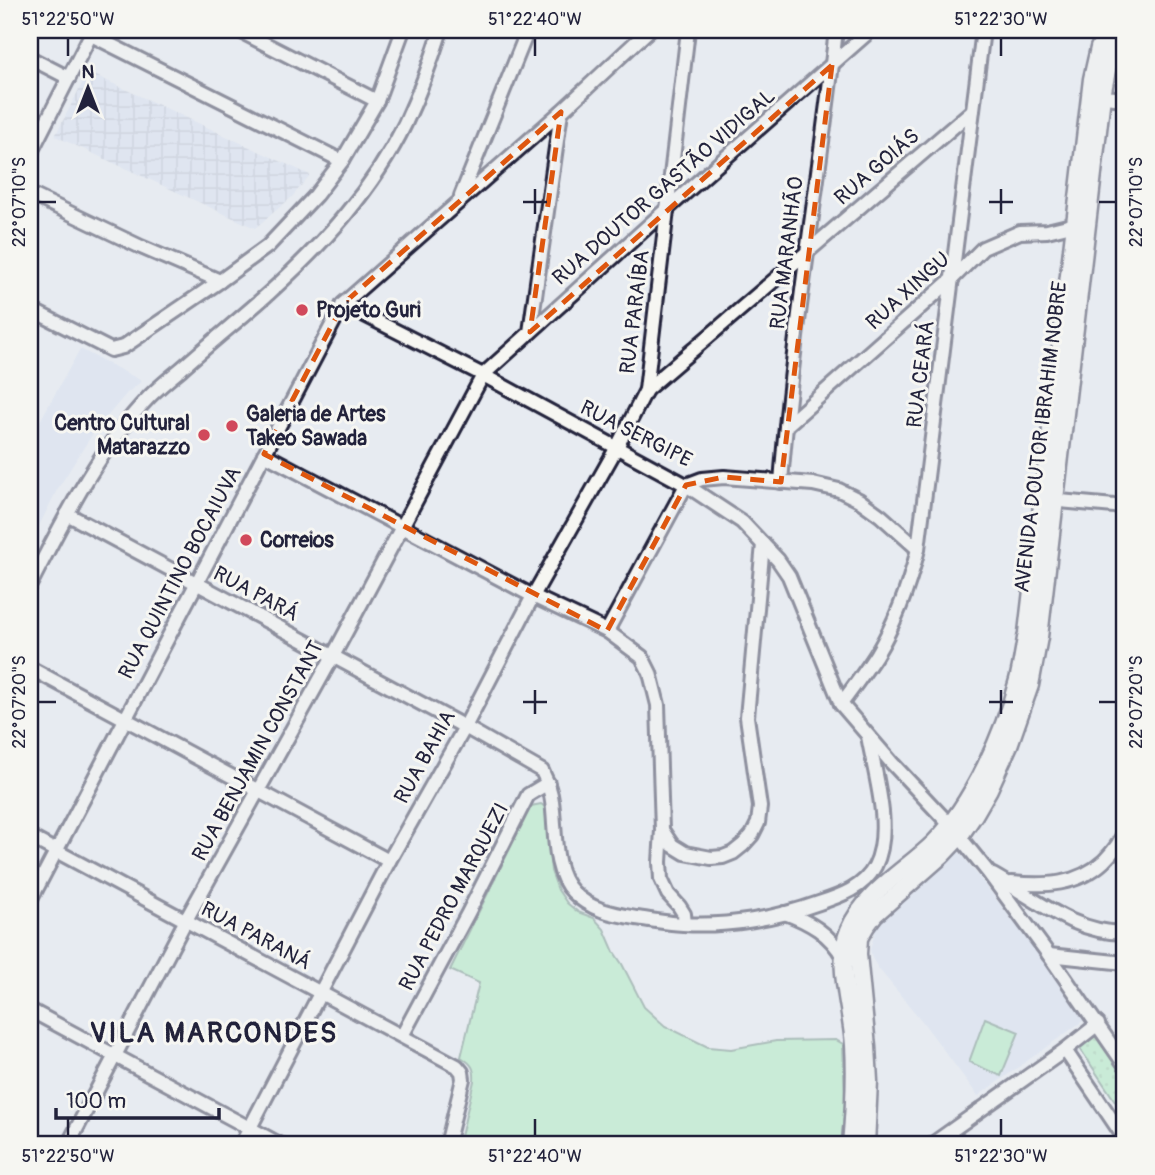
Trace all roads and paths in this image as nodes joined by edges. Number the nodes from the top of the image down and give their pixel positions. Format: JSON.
{"nodes":[{"id":1,"x":238,"y":30,"type":"edge"},
{"id":2,"x":403,"y":30,"type":"edge"},
{"id":3,"x":441,"y":30,"type":"edge"},
{"id":4,"x":528,"y":30,"type":"edge"},
{"id":5,"x":649,"y":30,"type":"edge"},
{"id":6,"x":688,"y":30,"type":"edge"},
{"id":7,"x":836,"y":30,"type":"edge"},
{"id":8,"x":871,"y":30,"type":"edge"},
{"id":9,"x":983,"y":30,"type":"edge"},
{"id":10,"x":1109,"y":30,"type":"edge"},
{"id":11,"x":1124,"y":30,"type":"edge"},
{"id":12,"x":92,"y":32,"type":"edge"},
{"id":13,"x":30,"y":58,"type":"edge"},
{"id":14,"x":832,"y":65,"type":"junction"},
{"id":15,"x":69,"y":78,"type":"junction"},
{"id":16,"x":1096,"y":96,"type":"junction"},
{"id":17,"x":1125,"y":99,"type":"edge"},
{"id":18,"x":377,"y":101,"type":"junction"},
{"id":19,"x":974,"y":110,"type":"junction"},
{"id":20,"x":561,"y":111,"type":"junction"},
{"id":21,"x":30,"y":153,"type":"edge"},
{"id":22,"x":479,"y":154,"type":"junction"},
{"id":23,"x":508,"y":157,"type":"junction"},
{"id":24,"x":342,"y":162,"type":"junction"},
{"id":25,"x":30,"y":194,"type":"edge"},
{"id":26,"x":460,"y":199,"type":"junction"},
{"id":27,"x":667,"y":209,"type":"junction"},
{"id":28,"x":1081,"y":222,"type":"junction"},
{"id":29,"x":806,"y":253,"type":"junction"},
{"id":30,"x":952,"y":279,"type":"junction"},
{"id":31,"x":220,"y":281,"type":"junction"},
{"id":32,"x":342,"y":304,"type":"junction"},
{"id":33,"x":30,"y":309,"type":"edge"},
{"id":34,"x":530,"y":332,"type":"junction"},
{"id":35,"x":483,"y":375,"type":"junction"},
{"id":36,"x":646,"y":390,"type":"junction"},
{"id":37,"x":786,"y":426,"type":"junction"},
{"id":38,"x":617,"y":446,"type":"junction"},
{"id":39,"x":264,"y":454,"type":"junction"},
{"id":40,"x":781,"y":482,"type":"junction"},
{"id":41,"x":686,"y":485,"type":"junction"},
{"id":42,"x":1048,"y":500,"type":"junction"},
{"id":43,"x":1125,"y":507,"type":"edge"},
{"id":44,"x":67,"y":514,"type":"junction"},
{"id":45,"x":402,"y":526,"type":"junction"},
{"id":46,"x":764,"y":544,"type":"junction"},
{"id":47,"x":918,"y":549,"type":"junction"},
{"id":48,"x":196,"y":584,"type":"junction"},
{"id":49,"x":30,"y":585,"type":"edge"},
{"id":50,"x":533,"y":596,"type":"junction"},
{"id":51,"x":607,"y":631,"type":"junction"},
{"id":52,"x":333,"y":656,"type":"junction"},
{"id":53,"x":30,"y":668,"type":"edge"},
{"id":54,"x":841,"y":704,"type":"junction"},
{"id":55,"x":124,"y":720,"type":"junction"},
{"id":56,"x":465,"y":727,"type":"junction"},
{"id":57,"x":868,"y":736,"type":"junction"},
{"id":58,"x":548,"y":783,"type":"junction"},
{"id":59,"x":258,"y":792,"type":"junction"},
{"id":60,"x":662,"y":830,"type":"junction"},
{"id":61,"x":1125,"y":830,"type":"edge"},
{"id":62,"x":954,"y":831,"type":"junction"},
{"id":63,"x":30,"y":837,"type":"edge"},
{"id":64,"x":56,"y":852,"type":"junction"},
{"id":65,"x":389,"y":862,"type":"junction"},
{"id":66,"x":988,"y":872,"type":"junction"},
{"id":67,"x":867,"y":878,"type":"junction"},
{"id":68,"x":1074,"y":880,"type":"junction"},
{"id":69,"x":1007,"y":883,"type":"junction"},
{"id":70,"x":883,"y":887,"type":"junction"},
{"id":71,"x":30,"y":901,"type":"edge"},
{"id":72,"x":1040,"y":904,"type":"junction"},
{"id":73,"x":785,"y":913,"type":"junction"},
{"id":74,"x":186,"y":920,"type":"junction"},
{"id":75,"x":861,"y":921,"type":"junction"},
{"id":76,"x":685,"y":924,"type":"junction"},
{"id":77,"x":1125,"y":933,"type":"edge"},
{"id":78,"x":1049,"y":955,"type":"junction"},
{"id":79,"x":849,"y":962,"type":"junction"},
{"id":80,"x":1125,"y":963,"type":"edge"},
{"id":81,"x":321,"y":993,"type":"junction"},
{"id":82,"x":30,"y":1010,"type":"edge"},
{"id":83,"x":1098,"y":1024,"type":"junction"},
{"id":84,"x":402,"y":1036,"type":"junction"},
{"id":85,"x":1065,"y":1050,"type":"junction"},
{"id":86,"x":115,"y":1056,"type":"junction"},
{"id":87,"x":1125,"y":1065,"type":"edge"},
{"id":88,"x":250,"y":1128,"type":"junction"},
{"id":89,"x":1125,"y":1139,"type":"edge"},
{"id":90,"x":68,"y":1145,"type":"edge"},
{"id":91,"x":241,"y":1145,"type":"edge"},
{"id":92,"x":281,"y":1145,"type":"edge"},
{"id":93,"x":447,"y":1145,"type":"edge"},
{"id":94,"x":851,"y":1145,"type":"edge"},
{"id":95,"x":866,"y":1145,"type":"edge"},
{"id":96,"x":931,"y":1145,"type":"edge"}],
"edges":[{"from":1,"to":18,"type":"street"},
{"from":2,"to":18,"type":"street"},
{"from":3,"to":44,"type":"street"},
{"from":4,"to":22,"type":"street","name":"RUA QUINTINO BOCAIUVA"},
{"from":5,"to":20,"type":"street"},
{"from":6,"to":27,"type":"street","name":"RUA PARAÍBA"},
{"from":7,"to":14,"type":"street","name":"RUA MARANHÃO"},
{"from":8,"to":14,"type":"street","name":"RUA DOUTOR GASTÃO VIDIGAL"},
{"from":9,"to":19,"type":"street","name":"RUA CEARÁ"},
{"from":10,"to":16,"type":"main road","name":"AVENIDA DOUTOR IBRAHIM NOBRE"},
{"from":11,"to":16,"type":"main road","name":"AVENIDA DOUTOR IBRAHIM NOBRE"},
{"from":12,"to":15,"type":"street"},
{"from":12,"to":24,"type":"street"},
{"from":13,"to":15,"type":"street"},
{"from":14,"to":27,"type":"street","name":"RUA DOUTOR GASTÃO VIDIGAL"},
{"from":14,"to":29,"type":"street","name":"RUA MARANHÃO"},
{"from":15,"to":21,"type":"street"},
{"from":16,"to":17,"type":"street"},
{"from":16,"to":28,"type":"main road","name":"AVENIDA DOUTOR IBRAHIM NOBRE"},
{"from":18,"to":24,"type":"street"},
{"from":19,"to":29,"type":"street","name":"RUA GOIÁS"},
{"from":19,"to":30,"type":"street","name":"RUA CEARÁ"},
{"from":20,"to":23,"type":"street"},
{"from":20,"to":34,"type":"street"},
{"from":22,"to":23,"type":"street"},
{"from":22,"to":26,"type":"street","name":"RUA QUINTINO BOCAIUVA"},
{"from":23,"to":26,"type":"street"},
{"from":24,"to":31,"type":"street"},
{"from":25,"to":31,"type":"street"},
{"from":26,"to":32,"type":"street","name":"RUA QUINTINO BOCAIUVA"},
{"from":27,"to":34,"type":"street","name":"RUA DOUTOR GASTÃO VIDIGAL"},
{"from":27,"to":36,"type":"street","name":"RUA PARAÍBA"},
{"from":28,"to":30,"type":"street","name":"RUA XINGU"},
{"from":28,"to":42,"type":"main road","name":"AVENIDA DOUTOR IBRAHIM NOBRE"},
{"from":29,"to":36,"type":"street","name":"RUA GOIÁS"},
{"from":29,"to":37,"type":"street","name":"RUA MARANHÃO"},
{"from":30,"to":37,"type":"street","name":"RUA XINGU"},
{"from":30,"to":47,"type":"street","name":"RUA CEARÁ"},
{"from":31,"to":33,"type":"street"},
{"from":32,"to":35,"type":"street","name":"RUA SERGIPE"},
{"from":32,"to":39,"type":"street","name":"RUA QUINTINO BOCAIUVA"},
{"from":34,"to":35,"type":"street","name":"RUA DOUTOR GASTÃO VIDIGAL"},
{"from":35,"to":38,"type":"street","name":"RUA SERGIPE"},
{"from":35,"to":45,"type":"street","name":"RUA BENJAMIN CONSTANT"},
{"from":36,"to":38,"type":"street","name":"RUA BAHIA"},
{"from":37,"to":40,"type":"street","name":"RUA MARANHÃO"},
{"from":38,"to":41,"type":"street","name":"RUA SERGIPE"},
{"from":38,"to":50,"type":"street","name":"RUA BAHIA"},
{"from":39,"to":45,"type":"street"},
{"from":39,"to":48,"type":"street","name":"RUA QUINTINO BOCAIUVA"},
{"from":40,"to":41,"type":"street","name":"RUA SERGIPE"},
{"from":40,"to":47,"type":"street","name":"RUA SERGIPE"},
{"from":41,"to":46,"type":"street"},
{"from":41,"to":51,"type":"street"},
{"from":42,"to":43,"type":"street"},
{"from":42,"to":62,"type":"main road","name":"AVENIDA DOUTOR IBRAHIM NOBRE"},
{"from":44,"to":48,"type":"street","name":"RUA PARÁ"},
{"from":44,"to":49,"type":"street"},
{"from":45,"to":50,"type":"street"},
{"from":45,"to":52,"type":"street","name":"RUA BENJAMIN CONSTANT"},
{"from":46,"to":54,"type":"street"},
{"from":46,"to":60,"type":"street"},
{"from":47,"to":54,"type":"street","name":"RUA CEARÁ"},
{"from":48,"to":52,"type":"street","name":"RUA PARÁ"},
{"from":48,"to":55,"type":"street","name":"RUA QUINTINO BOCAIUVA"},
{"from":50,"to":51,"type":"street"},
{"from":50,"to":56,"type":"street","name":"RUA BAHIA"},
{"from":51,"to":60,"type":"street"},
{"from":52,"to":56,"type":"street","name":"RUA PARÁ"},
{"from":52,"to":59,"type":"street","name":"RUA BENJAMIN CONSTANT"},
{"from":53,"to":55,"type":"street"},
{"from":54,"to":57,"type":"street"},
{"from":55,"to":59,"type":"street"},
{"from":55,"to":64,"type":"street","name":"RUA QUINTINO BOCAIUVA"},
{"from":56,"to":58,"type":"street","name":"RUA PARÁ"},
{"from":56,"to":65,"type":"street","name":"RUA BAHIA"},
{"from":57,"to":62,"type":"street"},
{"from":57,"to":67,"type":"street"},
{"from":58,"to":76,"type":"street"},
{"from":58,"to":84,"type":"street","name":"RUA PEDRO MARQUEZI"},
{"from":59,"to":65,"type":"street"},
{"from":59,"to":74,"type":"street","name":"RUA BENJAMIN CONSTANT"},
{"from":60,"to":76,"type":"street"},
{"from":61,"to":68,"type":"street"},
{"from":62,"to":66,"type":"street"},
{"from":62,"to":70,"type":"main road"},
{"from":62,"to":75,"type":"main road"},
{"from":63,"to":64,"type":"street","name":"RUA PARANÁ"},
{"from":64,"to":71,"type":"street","name":"RUA QUINTINO BOCAIUVA"},
{"from":64,"to":74,"type":"street","name":"RUA PARANÁ"},
{"from":65,"to":81,"type":"street","name":"RUA BAHIA"},
{"from":66,"to":69,"type":"street"},
{"from":66,"to":78,"type":"street"},
{"from":67,"to":70,"type":"street"},
{"from":67,"to":73,"type":"street"},
{"from":68,"to":69,"type":"street"},
{"from":68,"to":72,"type":"street"},
{"from":69,"to":72,"type":"street"},
{"from":70,"to":75,"type":"main road"},
{"from":72,"to":77,"type":"street"},
{"from":73,"to":76,"type":"street"},
{"from":73,"to":79,"type":"street"},
{"from":74,"to":81,"type":"street","name":"RUA PARANÁ"},
{"from":74,"to":86,"type":"street","name":"RUA BENJAMIN CONSTANT"},
{"from":75,"to":79,"type":"main road"},
{"from":78,"to":80,"type":"street"},
{"from":78,"to":83,"type":"street"},
{"from":79,"to":94,"type":"main road"},
{"from":79,"to":95,"type":"main road"},
{"from":81,"to":84,"type":"street","name":"RUA PARANÁ"},
{"from":81,"to":88,"type":"street","name":"RUA BAHIA"},
{"from":82,"to":86,"type":"street"},
{"from":83,"to":85,"type":"street"},
{"from":83,"to":87,"type":"street"},
{"from":84,"to":93,"type":"street","name":"RUA PARANÁ"},
{"from":85,"to":89,"type":"street"},
{"from":85,"to":96,"type":"street"},
{"from":86,"to":88,"type":"street"},
{"from":86,"to":90,"type":"street","name":"RUA BENJAMIN CONSTANT"},
{"from":88,"to":91,"type":"street","name":"RUA BAHIA"},
{"from":88,"to":92,"type":"street"}]}
